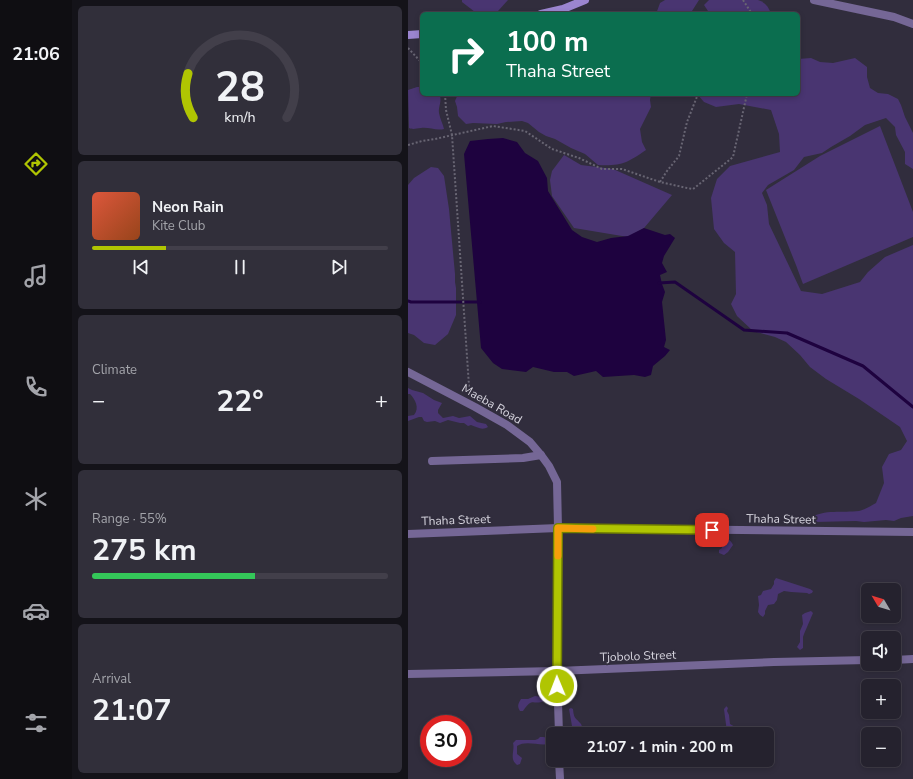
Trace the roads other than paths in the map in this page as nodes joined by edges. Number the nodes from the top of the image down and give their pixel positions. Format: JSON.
{"nodes":[{"id":1,"x":585,"y":0,"type":"edge"},
{"id":2,"x":814,"y":0,"type":"edge"},
{"id":3,"x":549,"y":12,"type":"edge"},
{"id":4,"x":913,"y":24,"type":"edge"},
{"id":5,"x":420,"y":34,"type":"edge"},
{"id":6,"x":408,"y":35,"type":"edge"},
{"id":7,"x":408,"y":372,"type":"edge"},
{"id":8,"x":541,"y":454,"type":"junction"},
{"id":9,"x":432,"y":461,"type":"dead end"},
{"id":10,"x":558,"y":528,"type":"junction"},
{"id":11,"x":913,"y":532,"type":"edge"},
{"id":12,"x":408,"y":534,"type":"edge"},
{"id":13,"x":861,"y":660,"type":"edge"},
{"id":14,"x":901,"y":660,"type":"edge"},
{"id":15,"x":913,"y":660,"type":"edge"},
{"id":16,"x":557,"y":671,"type":"junction"},
{"id":17,"x":408,"y":674,"type":"edge"},
{"id":18,"x":558,"y":727,"type":"edge"},
{"id":19,"x":559,"y":767,"type":"edge"},
{"id":20,"x":560,"y":779,"type":"edge"}],
"edges":[{"from":1,"to":3,"type":"main road"},
{"from":2,"to":4,"type":"street"},
{"from":5,"to":6,"type":"main road"},
{"from":7,"to":8,"type":"street","name":"Maeba Road"},
{"from":8,"to":9,"type":"street"},
{"from":8,"to":10,"type":"street","name":"Maeba Road"},
{"from":10,"to":11,"type":"street","name":"Thaha Street"},
{"from":10,"to":12,"type":"street","name":"Thaha Street"},
{"from":10,"to":16,"type":"street","name":"Maeba Road"},
{"from":13,"to":16,"type":"street","name":"Tjobolo Street"},
{"from":14,"to":15,"type":"street"},
{"from":16,"to":17,"type":"street","name":"Tjobolo Street"},
{"from":16,"to":18,"type":"street","name":"Maeba Road"},
{"from":19,"to":20,"type":"street"}]}
